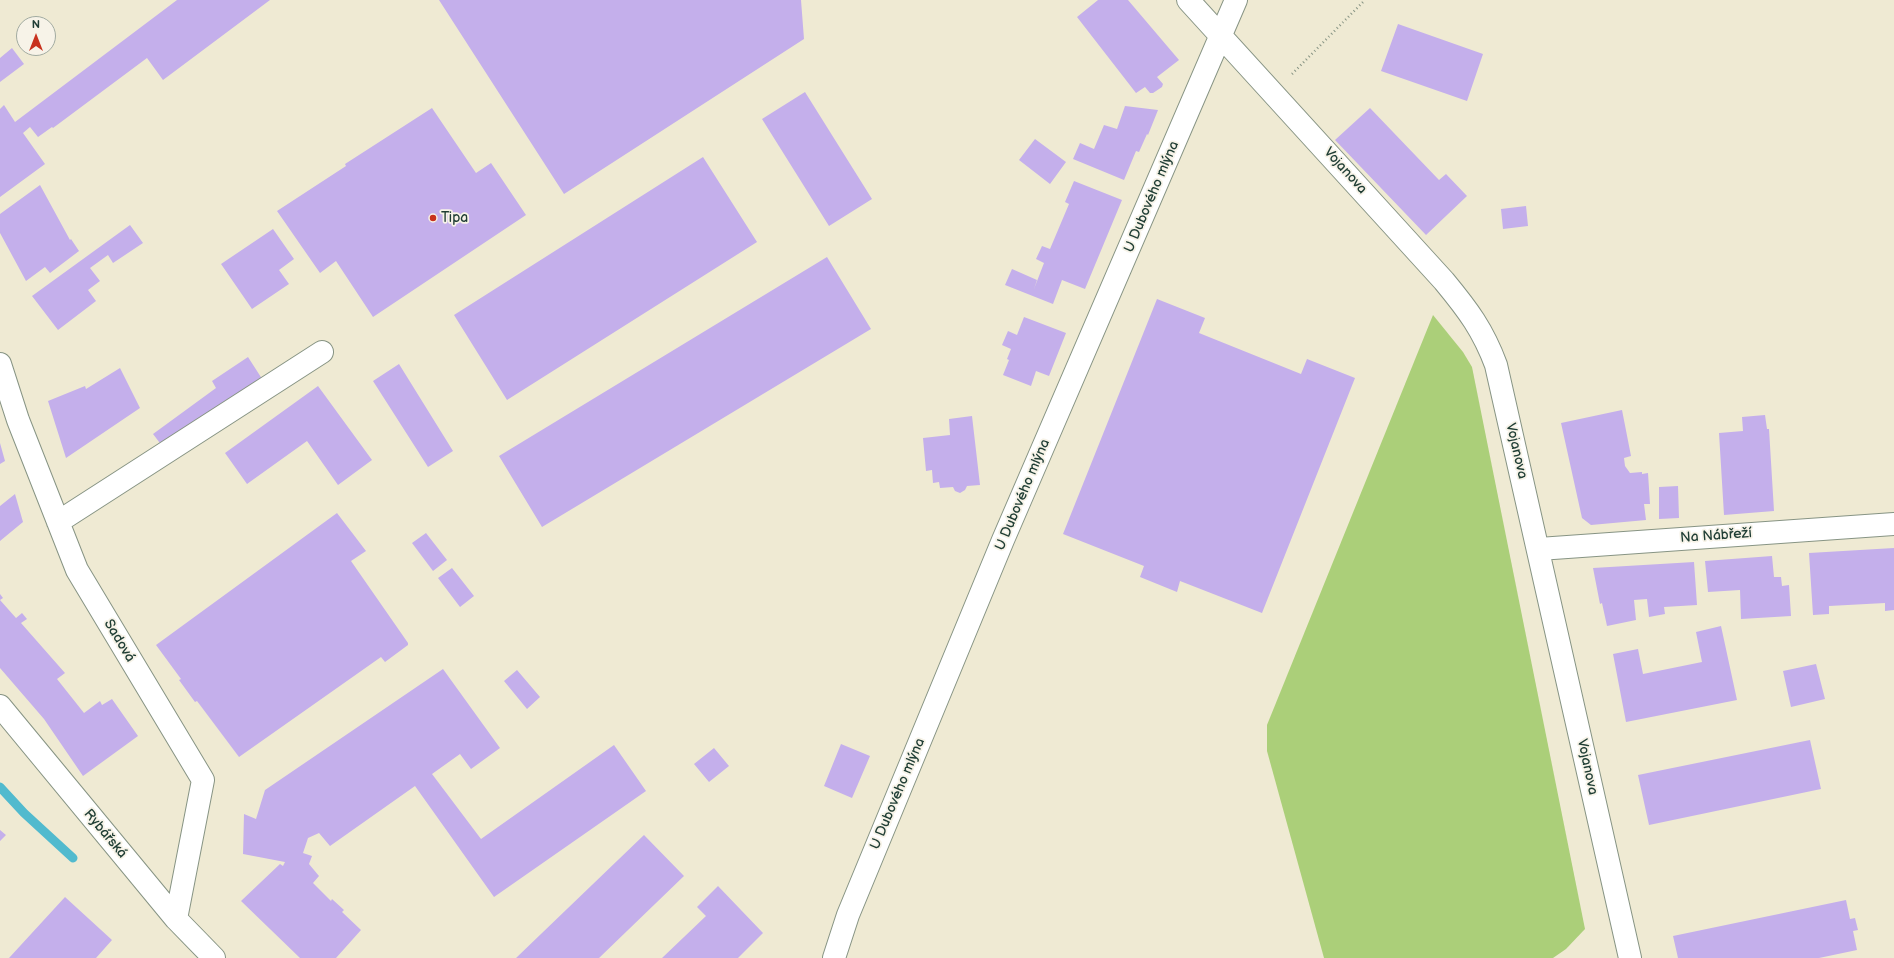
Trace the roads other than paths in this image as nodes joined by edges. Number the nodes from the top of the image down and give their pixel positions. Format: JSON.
{"nodes":[{"id":1,"x":1188,"y":0,"type":"edge"},
{"id":2,"x":1236,"y":0,"type":"edge"},
{"id":3,"x":1222,"y":35,"type":"junction"},
{"id":4,"x":322,"y":352,"type":"dead end"},
{"id":5,"x":0,"y":364,"type":"edge"},
{"id":6,"x":58,"y":522,"type":"junction"},
{"id":7,"x":1894,"y":524,"type":"edge"},
{"id":8,"x":1539,"y":549,"type":"junction"},
{"id":9,"x":0,"y":706,"type":"edge"},
{"id":10,"x":176,"y":919,"type":"junction"},
{"id":11,"x":214,"y":958,"type":"edge"},
{"id":12,"x":834,"y":958,"type":"edge"},
{"id":13,"x":1630,"y":958,"type":"edge"}],
"edges":[{"from":1,"to":3,"type":"street","name":"Vojanova"},
{"from":2,"to":3,"type":"street"},
{"from":3,"to":8,"type":"street","name":"Vojanova"},
{"from":3,"to":12,"type":"street","name":"U Dubového mlýna"},
{"from":4,"to":6,"type":"street"},
{"from":5,"to":6,"type":"street","name":"Sadová"},
{"from":6,"to":10,"type":"street","name":"Sadová"},
{"from":7,"to":8,"type":"street","name":"Na Nábřeží"},
{"from":8,"to":13,"type":"street","name":"Vojanova"},
{"from":9,"to":10,"type":"street","name":"Rybářská"},
{"from":10,"to":11,"type":"street","name":"Rybářská"}]}
